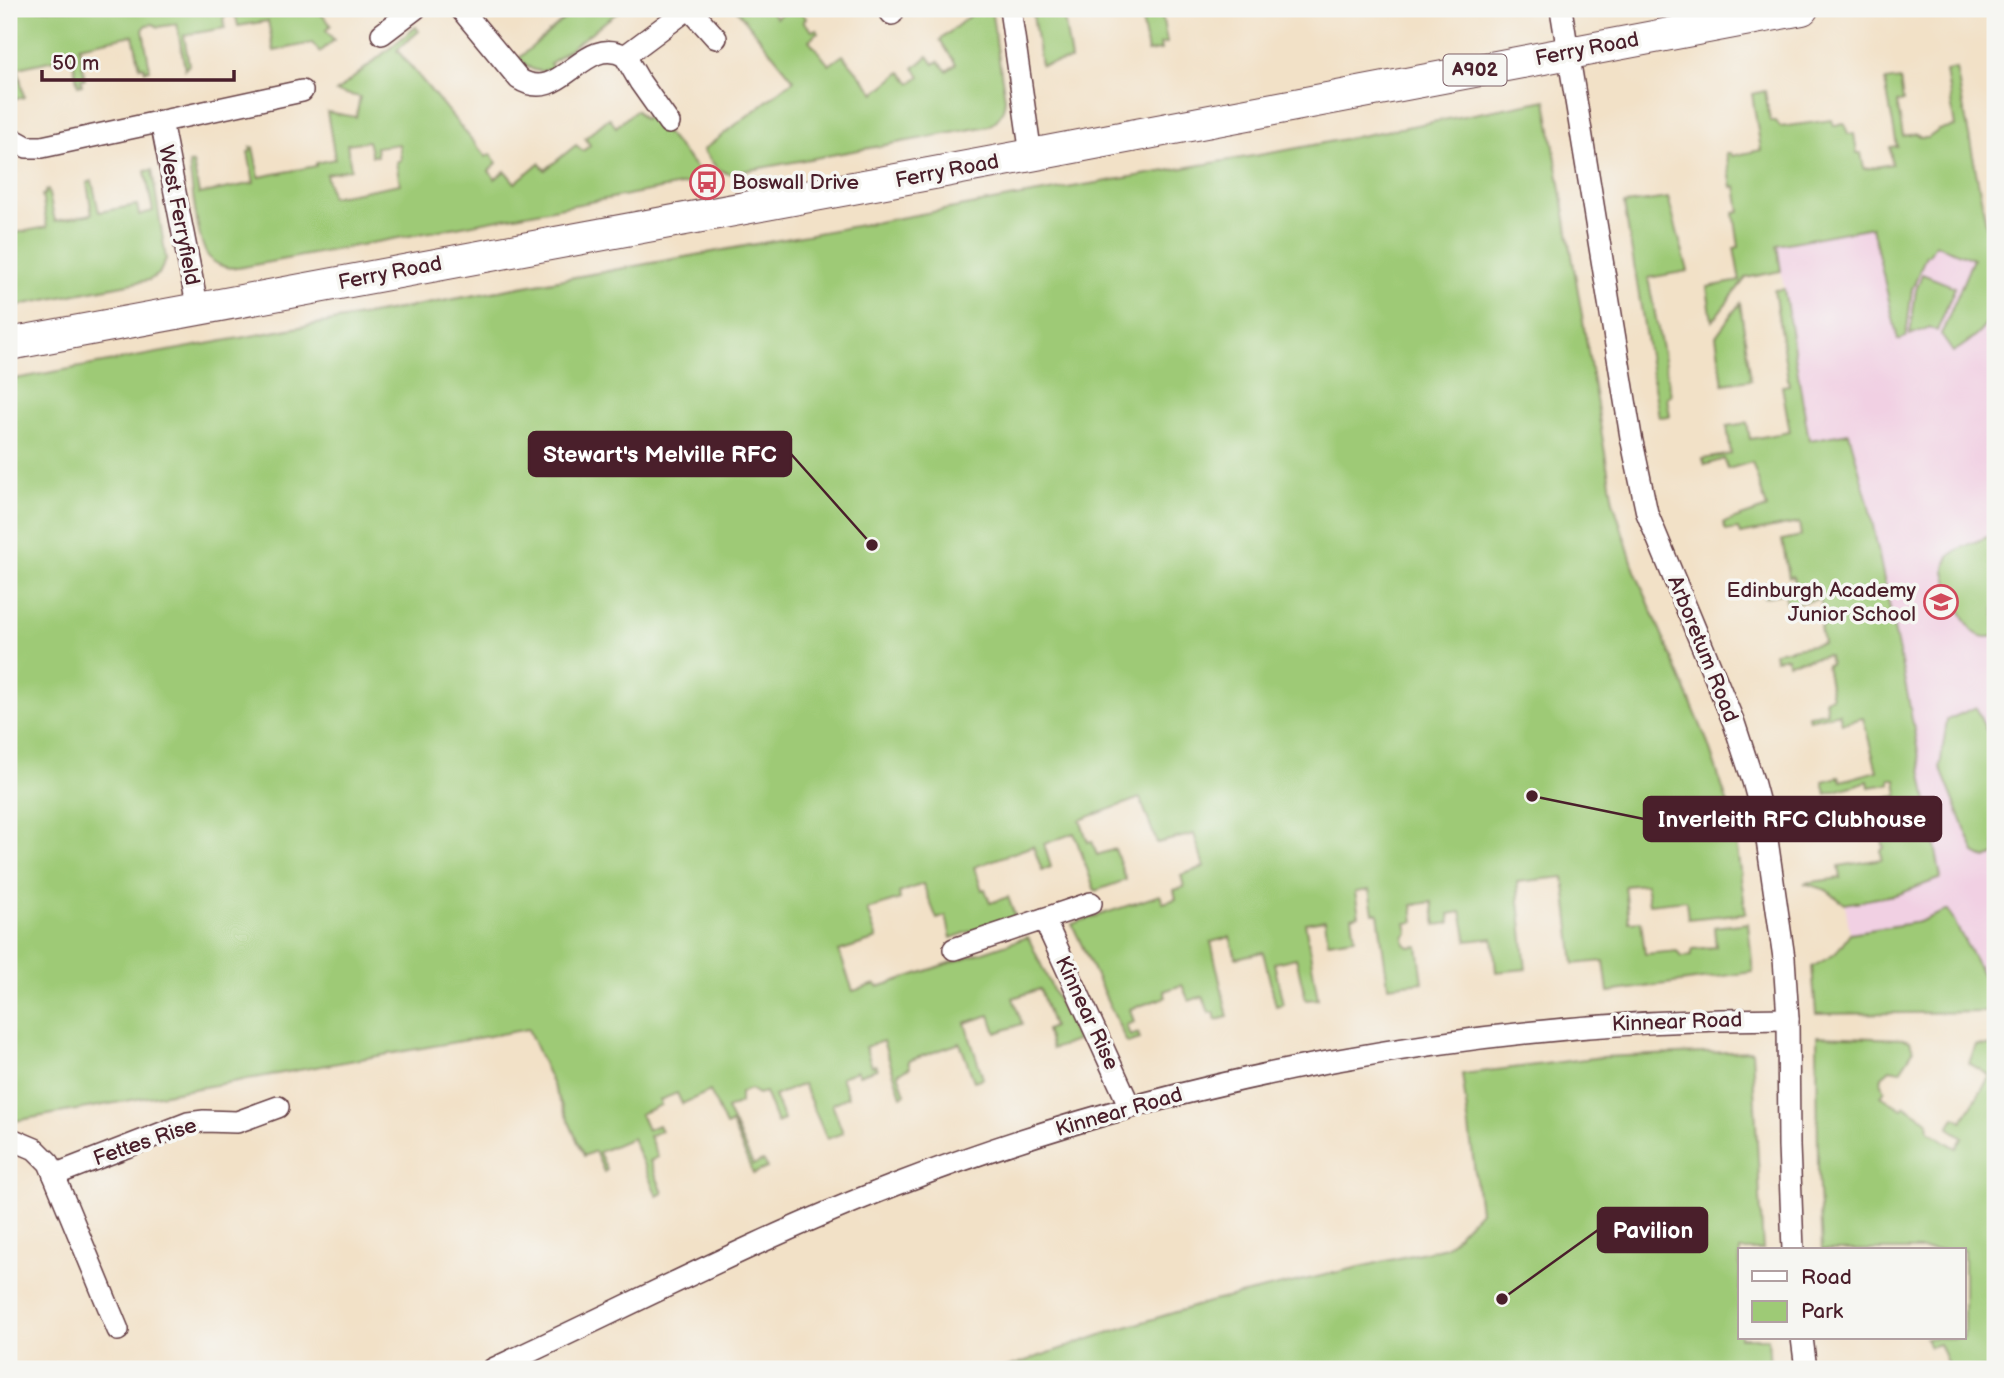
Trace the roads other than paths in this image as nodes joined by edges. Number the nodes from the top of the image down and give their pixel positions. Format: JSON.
{"nodes":[{"id":1,"x":415,"y":9,"type":"edge"},
{"id":2,"x":461,"y":9,"type":"edge"},
{"id":3,"x":689,"y":9,"type":"edge"},
{"id":4,"x":1010,"y":9,"type":"edge"},
{"id":5,"x":1560,"y":9,"type":"edge"},
{"id":6,"x":1802,"y":9,"type":"edge"},
{"id":7,"x":382,"y":34,"type":"dead end"},
{"id":8,"x":716,"y":38,"type":"dead end"},
{"id":9,"x":1568,"y":52,"type":"junction"},
{"id":10,"x":625,"y":56,"type":"junction"},
{"id":11,"x":302,"y":90,"type":"dead end"},
{"id":12,"x":161,"y":121,"type":"junction"},
{"id":13,"x":669,"y":123,"type":"dead end"},
{"id":14,"x":9,"y":137,"type":"edge"},
{"id":15,"x":1031,"y":155,"type":"junction"},
{"id":16,"x":198,"y":310,"type":"junction"},
{"id":17,"x":9,"y":344,"type":"edge"},
{"id":18,"x":1091,"y":903,"type":"dead end"},
{"id":19,"x":1044,"y":919,"type":"junction"},
{"id":20,"x":954,"y":950,"type":"dead end"},
{"id":21,"x":1788,"y":1019,"type":"junction"},
{"id":22,"x":1130,"y":1107,"type":"junction"},
{"id":23,"x":278,"y":1108,"type":"dead end"},
{"id":24,"x":9,"y":1138,"type":"edge"},
{"id":25,"x":54,"y":1175,"type":"junction"},
{"id":26,"x":1793,"y":1248,"type":"edge"},
{"id":27,"x":118,"y":1330,"type":"dead end"},
{"id":28,"x":1802,"y":1340,"type":"edge"},
{"id":29,"x":493,"y":1369,"type":"edge"},
{"id":30,"x":1806,"y":1369,"type":"edge"}],
"edges":[{"from":1,"to":7,"type":"street"},
{"from":2,"to":10,"type":"street"},
{"from":3,"to":8,"type":"street"},
{"from":3,"to":10,"type":"street"},
{"from":4,"to":15,"type":"street"},
{"from":5,"to":9,"type":"street","name":"Arboretum Road"},
{"from":6,"to":9,"type":"main road","name":"Ferry Road","number":"A902"},
{"from":9,"to":15,"type":"main road","name":"Ferry Road","number":"A902"},
{"from":9,"to":21,"type":"street","name":"Arboretum Road"},
{"from":10,"to":13,"type":"street"},
{"from":11,"to":12,"type":"street","name":"West Ferryfield"},
{"from":12,"to":14,"type":"street","name":"West Ferryfield"},
{"from":12,"to":16,"type":"street","name":"West Ferryfield"},
{"from":15,"to":16,"type":"main road","name":"Ferry Road","number":"A902"},
{"from":16,"to":17,"type":"main road","name":"Ferry Road","number":"A902"},
{"from":18,"to":19,"type":"street"},
{"from":19,"to":20,"type":"street"},
{"from":19,"to":22,"type":"street","name":"Kinnear Rise"},
{"from":21,"to":22,"type":"street","name":"Kinnear Road"},
{"from":21,"to":26,"type":"street","name":"Arboretum Road"},
{"from":22,"to":29,"type":"street","name":"Kinnear Road"},
{"from":23,"to":25,"type":"street","name":"Fettes Rise"},
{"from":24,"to":25,"type":"street"},
{"from":25,"to":27,"type":"street"},
{"from":28,"to":30,"type":"street"}]}
